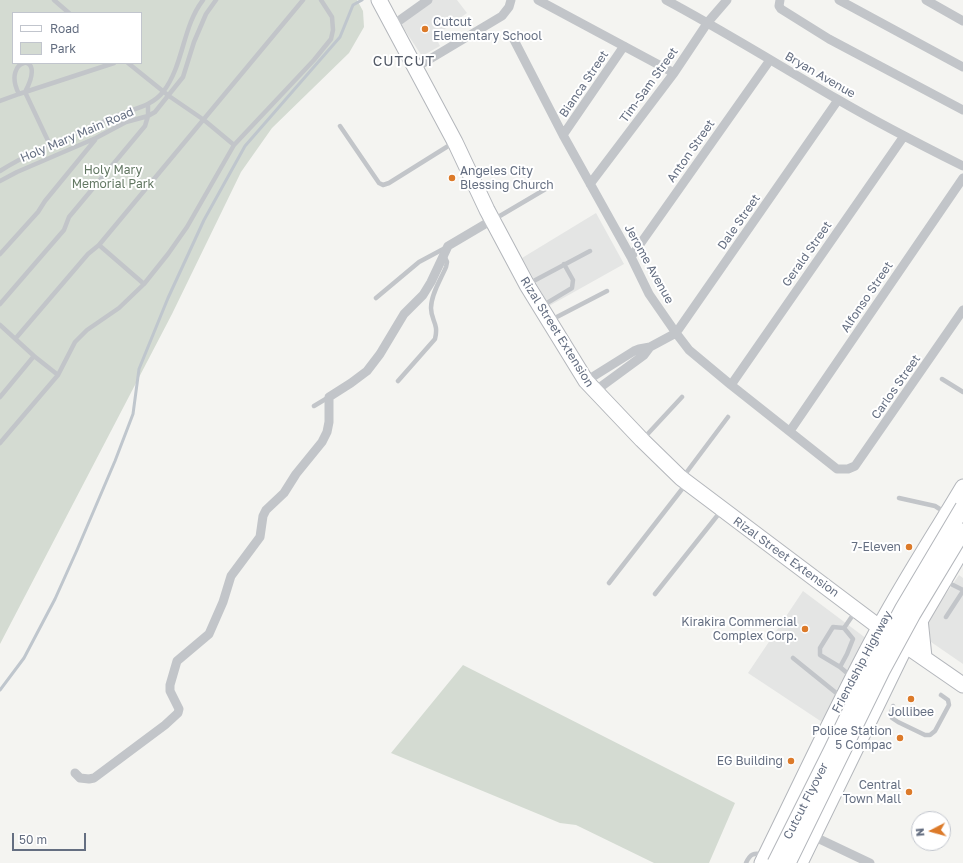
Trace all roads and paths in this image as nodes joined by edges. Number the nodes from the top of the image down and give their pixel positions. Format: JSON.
{"nodes":[{"id":1,"x":54,"y":0,"type":"edge"},
{"id":2,"x":203,"y":0,"type":"edge"},
{"id":3,"x":216,"y":0,"type":"edge"},
{"id":4,"x":303,"y":0,"type":"edge"},
{"id":5,"x":321,"y":0,"type":"edge"},
{"id":6,"x":428,"y":0,"type":"edge"},
{"id":7,"x":511,"y":0,"type":"edge"},
{"id":8,"x":538,"y":0,"type":"edge"},
{"id":9,"x":666,"y":0,"type":"edge"},
{"id":10,"x":727,"y":0,"type":"edge"},
{"id":11,"x":780,"y":0,"type":"edge"},
{"id":12,"x":839,"y":0,"type":"edge"},
{"id":13,"x":926,"y":0,"type":"edge"},
{"id":14,"x":381,"y":4,"type":"edge"},
{"id":15,"x":68,"y":12,"type":"edge"},
{"id":16,"x":963,"y":21,"type":"edge"},
{"id":17,"x":708,"y":22,"type":"junction"},
{"id":18,"x":191,"y":24,"type":"junction"},
{"id":19,"x":392,"y":25,"type":"junction"},
{"id":20,"x":200,"y":28,"type":"junction"},
{"id":21,"x":512,"y":36,"type":"dead end"},
{"id":22,"x":624,"y":46,"type":"junction"},
{"id":23,"x":770,"y":60,"type":"junction"},
{"id":24,"x":24,"y":64,"type":"edge"},
{"id":25,"x":111,"y":64,"type":"edge"},
{"id":26,"x":129,"y":64,"type":"edge"},
{"id":27,"x":963,"y":67,"type":"edge"},
{"id":28,"x":415,"y":68,"type":"junction"},
{"id":29,"x":674,"y":73,"type":"junction"},
{"id":30,"x":10,"y":86,"type":"dead end"},
{"id":31,"x":164,"y":91,"type":"junction"},
{"id":32,"x":25,"y":92,"type":"junction"},
{"id":33,"x":18,"y":94,"type":"junction"},
{"id":34,"x":169,"y":96,"type":"junction"},
{"id":35,"x":838,"y":100,"type":"junction"},
{"id":36,"x":0,"y":101,"type":"edge"},
{"id":37,"x":148,"y":104,"type":"junction"},
{"id":38,"x":963,"y":110,"type":"edge"},
{"id":39,"x":148,"y":116,"type":"junction"},
{"id":40,"x":204,"y":120,"type":"junction"},
{"id":41,"x":340,"y":126,"type":"dead end"},
{"id":42,"x":563,"y":135,"type":"junction"},
{"id":43,"x":904,"y":136,"type":"junction"},
{"id":44,"x":96,"y":138,"type":"junction"},
{"id":45,"x":455,"y":142,"type":"junction"},
{"id":46,"x":50,"y":145,"type":"junction"},
{"id":47,"x":234,"y":145,"type":"junction"},
{"id":48,"x":963,"y":166,"type":"edge"},
{"id":49,"x":0,"y":171,"type":"edge"},
{"id":50,"x":963,"y":178,"type":"edge"},
{"id":51,"x":0,"y":181,"type":"edge"},
{"id":52,"x":590,"y":184,"type":"junction"},
{"id":53,"x":549,"y":187,"type":"dead end"},
{"id":54,"x":492,"y":220,"type":"junction"},
{"id":55,"x":99,"y":245,"type":"junction"},
{"id":56,"x":446,"y":250,"type":"junction"},
{"id":57,"x":590,"y":251,"type":"dead end"},
{"id":58,"x":0,"y":254,"type":"edge"},
{"id":59,"x":631,"y":257,"type":"junction"},
{"id":60,"x":564,"y":264,"type":"junction"},
{"id":61,"x":144,"y":284,"type":"junction"},
{"id":62,"x":527,"y":285,"type":"junction"},
{"id":63,"x":607,"y":291,"type":"dead end"},
{"id":64,"x":376,"y":298,"type":"dead end"},
{"id":65,"x":0,"y":304,"type":"edge"},
{"id":66,"x":541,"y":306,"type":"junction"},
{"id":67,"x":963,"y":310,"type":"edge"},
{"id":68,"x":549,"y":321,"type":"junction"},
{"id":69,"x":0,"y":325,"type":"edge"},
{"id":70,"x":676,"y":333,"type":"junction"},
{"id":71,"x":16,"y":338,"type":"junction"},
{"id":72,"x":650,"y":347,"type":"junction"},
{"id":73,"x":34,"y":356,"type":"junction"},
{"id":74,"x":607,"y":368,"type":"junction"},
{"id":75,"x":58,"y":375,"type":"junction"},
{"id":76,"x":613,"y":378,"type":"junction"},
{"id":77,"x":942,"y":379,"type":"dead end"},
{"id":78,"x":398,"y":381,"type":"dead end"},
{"id":79,"x":731,"y":385,"type":"junction"},
{"id":80,"x":590,"y":386,"type":"junction"},
{"id":81,"x":963,"y":392,"type":"edge"},
{"id":82,"x":0,"y":397,"type":"edge"},
{"id":83,"x":329,"y":397,"type":"junction"},
{"id":84,"x":682,"y":397,"type":"dead end"},
{"id":85,"x":314,"y":406,"type":"dead end"},
{"id":86,"x":728,"y":417,"type":"dead end"},
{"id":87,"x":790,"y":431,"type":"junction"},
{"id":88,"x":642,"y":440,"type":"junction"},
{"id":89,"x":0,"y":443,"type":"edge"},
{"id":90,"x":843,"y":470,"type":"joint"},
{"id":91,"x":684,"y":480,"type":"junction"},
{"id":92,"x":963,"y":487,"type":"edge"},
{"id":93,"x":899,"y":498,"type":"dead end"},
{"id":94,"x":963,"y":507,"type":"edge"},
{"id":95,"x":722,"y":510,"type":"junction"},
{"id":96,"x":947,"y":514,"type":"junction"},
{"id":97,"x":963,"y":531,"type":"edge"},
{"id":98,"x":963,"y":548,"type":"edge"},
{"id":99,"x":943,"y":581,"type":"junction"},
{"id":100,"x":609,"y":583,"type":"dead end"},
{"id":101,"x":963,"y":591,"type":"edge"},
{"id":102,"x":655,"y":594,"type":"dead end"},
{"id":103,"x":895,"y":600,"type":"junction"},
{"id":104,"x":860,"y":612,"type":"junction"},
{"id":105,"x":946,"y":617,"type":"dead end"},
{"id":106,"x":920,"y":619,"type":"junction"},
{"id":107,"x":880,"y":627,"type":"junction"},
{"id":108,"x":844,"y":628,"type":"junction"},
{"id":109,"x":906,"y":645,"type":"junction"},
{"id":110,"x":924,"y":657,"type":"junction"},
{"id":111,"x":793,"y":658,"type":"dead end"},
{"id":112,"x":840,"y":667,"type":"junction"},
{"id":113,"x":892,"y":672,"type":"junction"},
{"id":114,"x":855,"y":674,"type":"junction"},
{"id":115,"x":963,"y":685,"type":"edge"},
{"id":116,"x":941,"y":696,"type":"dead end"},
{"id":117,"x":842,"y":701,"type":"junction"},
{"id":118,"x":893,"y":706,"type":"dead end"},
{"id":119,"x":869,"y":718,"type":"junction"},
{"id":120,"x":75,"y":773,"type":"dead end"},
{"id":121,"x":778,"y":829,"type":"junction"},
{"id":122,"x":811,"y":839,"type":"junction"},
{"id":123,"x":767,"y":860,"type":"edge"},
{"id":124,"x":746,"y":863,"type":"edge"},
{"id":125,"x":788,"y":863,"type":"edge"},
{"id":126,"x":800,"y":863,"type":"edge"},
{"id":127,"x":870,"y":863,"type":"edge"}],
"edges":[{"from":1,"to":15,"type":"lane"},
{"from":2,"to":18,"type":"lane","name":"Holy Mary Main Road"},
{"from":3,"to":20,"type":"lane","name":"Holy Mary Main Road"},
{"from":4,"to":40,"type":"lane"},
{"from":5,"to":47,"type":"lane"},
{"from":6,"to":19,"type":"street"},
{"from":7,"to":28,"type":"street"},
{"from":8,"to":22,"type":"street"},
{"from":9,"to":17,"type":"street","name":"Bryan Avenue"},
{"from":10,"to":17,"type":"street","name":"Tim-Sam Street"},
{"from":11,"to":38,"type":"street"},
{"from":12,"to":27,"type":"street"},
{"from":13,"to":16,"type":"street"},
{"from":14,"to":19,"type":"main road","name":"Rizal Street Extension"},
{"from":17,"to":23,"type":"street","name":"Bryan Avenue"},
{"from":17,"to":29,"type":"street","name":"Tim-Sam Street"},
{"from":18,"to":20,"type":"lane"},
{"from":18,"to":31,"type":"lane","name":"Holy Mary Main Road"},
{"from":19,"to":28,"type":"main road","name":"Rizal Street Extension"},
{"from":20,"to":34,"type":"lane","name":"Holy Mary Main Road"},
{"from":21,"to":42,"type":"street","name":"Jerome Avenue"},
{"from":22,"to":29,"type":"street"},
{"from":22,"to":42,"type":"street","name":"Bianca Street"},
{"from":23,"to":35,"type":"street","name":"Bryan Avenue"},
{"from":23,"to":59,"type":"street","name":"Anton Street"},
{"from":24,"to":32,"type":"lane"},
{"from":25,"to":32,"type":"lane"},
{"from":26,"to":31,"type":"lane"},
{"from":28,"to":45,"type":"main road","name":"Rizal Street Extension"},
{"from":29,"to":52,"type":"street","name":"Tim-Sam Street"},
{"from":30,"to":33,"type":"lane"},
{"from":31,"to":34,"type":"lane"},
{"from":31,"to":37,"type":"lane","name":"Holy Mary Main Road"},
{"from":32,"to":33,"type":"lane"},
{"from":32,"to":46,"type":"lane"},
{"from":33,"to":36,"type":"lane"},
{"from":34,"to":39,"type":"lane","name":"Holy Mary Main Road"},
{"from":34,"to":40,"type":"lane"},
{"from":35,"to":43,"type":"street","name":"Bryan Avenue"},
{"from":35,"to":70,"type":"street","name":"Dale Street"},
{"from":37,"to":39,"type":"lane"},
{"from":37,"to":46,"type":"lane","name":"Holy Mary Main Road"},
{"from":39,"to":44,"type":"lane","name":"Holy Mary Main Road"},
{"from":39,"to":65,"type":"lane"},
{"from":40,"to":47,"type":"lane"},
{"from":40,"to":55,"type":"lane"},
{"from":41,"to":45,"type":"lane"},
{"from":42,"to":52,"type":"street","name":"Jerome Avenue"},
{"from":43,"to":48,"type":"street","name":"Bryan Avenue"},
{"from":43,"to":79,"type":"street","name":"Gerald Street"},
{"from":44,"to":51,"type":"lane","name":"Holy Mary Main Road"},
{"from":44,"to":58,"type":"lane"},
{"from":45,"to":54,"type":"main road","name":"Rizal Street Extension"},
{"from":46,"to":49,"type":"lane","name":"Holy Mary Main Road"},
{"from":47,"to":61,"type":"lane"},
{"from":50,"to":87,"type":"street","name":"Alfonso Street"},
{"from":52,"to":59,"type":"street","name":"Jerome Avenue"},
{"from":53,"to":54,"type":"lane"},
{"from":54,"to":56,"type":"street"},
{"from":54,"to":62,"type":"main road","name":"Rizal Street Extension"},
{"from":55,"to":61,"type":"lane"},
{"from":55,"to":71,"type":"lane"},
{"from":56,"to":64,"type":"lane"},
{"from":56,"to":78,"type":"lane"},
{"from":56,"to":83,"type":"street"},
{"from":57,"to":60,"type":"lane"},
{"from":59,"to":70,"type":"street","name":"Jerome Avenue"},
{"from":60,"to":62,"type":"lane"},
{"from":60,"to":66,"type":"lane"},
{"from":61,"to":75,"type":"lane"},
{"from":62,"to":66,"type":"main road","name":"Rizal Street Extension"},
{"from":63,"to":68,"type":"lane"},
{"from":66,"to":68,"type":"main road","name":"Rizal Street Extension"},
{"from":67,"to":90,"type":"street","name":"Carlos Street"},
{"from":68,"to":80,"type":"main road","name":"Rizal Street Extension"},
{"from":69,"to":71,"type":"lane"},
{"from":70,"to":72,"type":"street","name":"Dale Street"},
{"from":70,"to":79,"type":"street","name":"Jerome Avenue"},
{"from":71,"to":73,"type":"lane"},
{"from":72,"to":74,"type":"street","name":"Dale Street"},
{"from":72,"to":76,"type":"street","name":"Dale Street"},
{"from":73,"to":75,"type":"lane"},
{"from":73,"to":82,"type":"lane"},
{"from":74,"to":76,"type":"street"},
{"from":74,"to":80,"type":"street","name":"Dale Street"},
{"from":75,"to":89,"type":"lane"},
{"from":76,"to":80,"type":"street","name":"Dale Street"},
{"from":77,"to":81,"type":"lane"},
{"from":79,"to":87,"type":"street","name":"Jerome Avenue"},
{"from":80,"to":88,"type":"main road","name":"Rizal Street Extension"},
{"from":83,"to":85,"type":"lane"},
{"from":83,"to":120,"type":"street"},
{"from":84,"to":88,"type":"lane"},
{"from":86,"to":91,"type":"lane"},
{"from":87,"to":90,"type":"street","name":"Jerome Avenue"},
{"from":88,"to":91,"type":"main road","name":"Rizal Street Extension"},
{"from":91,"to":95,"type":"main road","name":"Rizal Street Extension"},
{"from":91,"to":100,"type":"lane"},
{"from":92,"to":96,"type":"main road","name":"Friendship Highway"},
{"from":93,"to":96,"type":"lane"},
{"from":94,"to":123,"type":"main road","name":"Cutcut Flyover","bridge":true},
{"from":95,"to":102,"type":"lane"},
{"from":95,"to":104,"type":"main road","name":"Rizal Street Extension"},
{"from":96,"to":103,"type":"main road","name":"Friendship Highway"},
{"from":97,"to":125,"type":"main road","name":"Cutcut Flyover","bridge":true},
{"from":98,"to":99,"type":"main road"},
{"from":99,"to":101,"type":"lane"},
{"from":99,"to":106,"type":"main road"},
{"from":101,"to":105,"type":"lane"},
{"from":103,"to":104,"type":"main road"},
{"from":103,"to":107,"type":"main road","name":"Friendship Highway"},
{"from":104,"to":107,"type":"main road","name":"Rizal Street Extension"},
{"from":104,"to":108,"type":"lane"},
{"from":106,"to":109,"type":"main road"},
{"from":106,"to":110,"type":"main road"},
{"from":107,"to":109,"type":"main road","name":"Rizal Street Extension"},
{"from":107,"to":114,"type":"main road","name":"Friendship Highway"},
{"from":108,"to":112,"type":"lane"},
{"from":108,"to":112,"type":"lane"},
{"from":109,"to":110,"type":"main road","name":"Rizal Street Extension"},
{"from":109,"to":113,"type":"main road"},
{"from":110,"to":113,"type":"main road"},
{"from":110,"to":115,"type":"main road","name":"Rizal Street Extension"},
{"from":111,"to":117,"type":"lane"},
{"from":112,"to":114,"type":"lane"},
{"from":113,"to":119,"type":"main road"},
{"from":114,"to":117,"type":"main road","name":"Friendship Highway"},
{"from":116,"to":118,"type":"lane"},
{"from":117,"to":119,"type":"main road"},
{"from":117,"to":121,"type":"main road","name":"Friendship Highway"},
{"from":119,"to":122,"type":"main road"},
{"from":121,"to":122,"type":"main road"},
{"from":121,"to":123,"type":"main road","name":"Friendship Highway"},
{"from":122,"to":126,"type":"main road"},
{"from":122,"to":127,"type":"street"},
{"from":123,"to":124,"type":"lane"}]}
